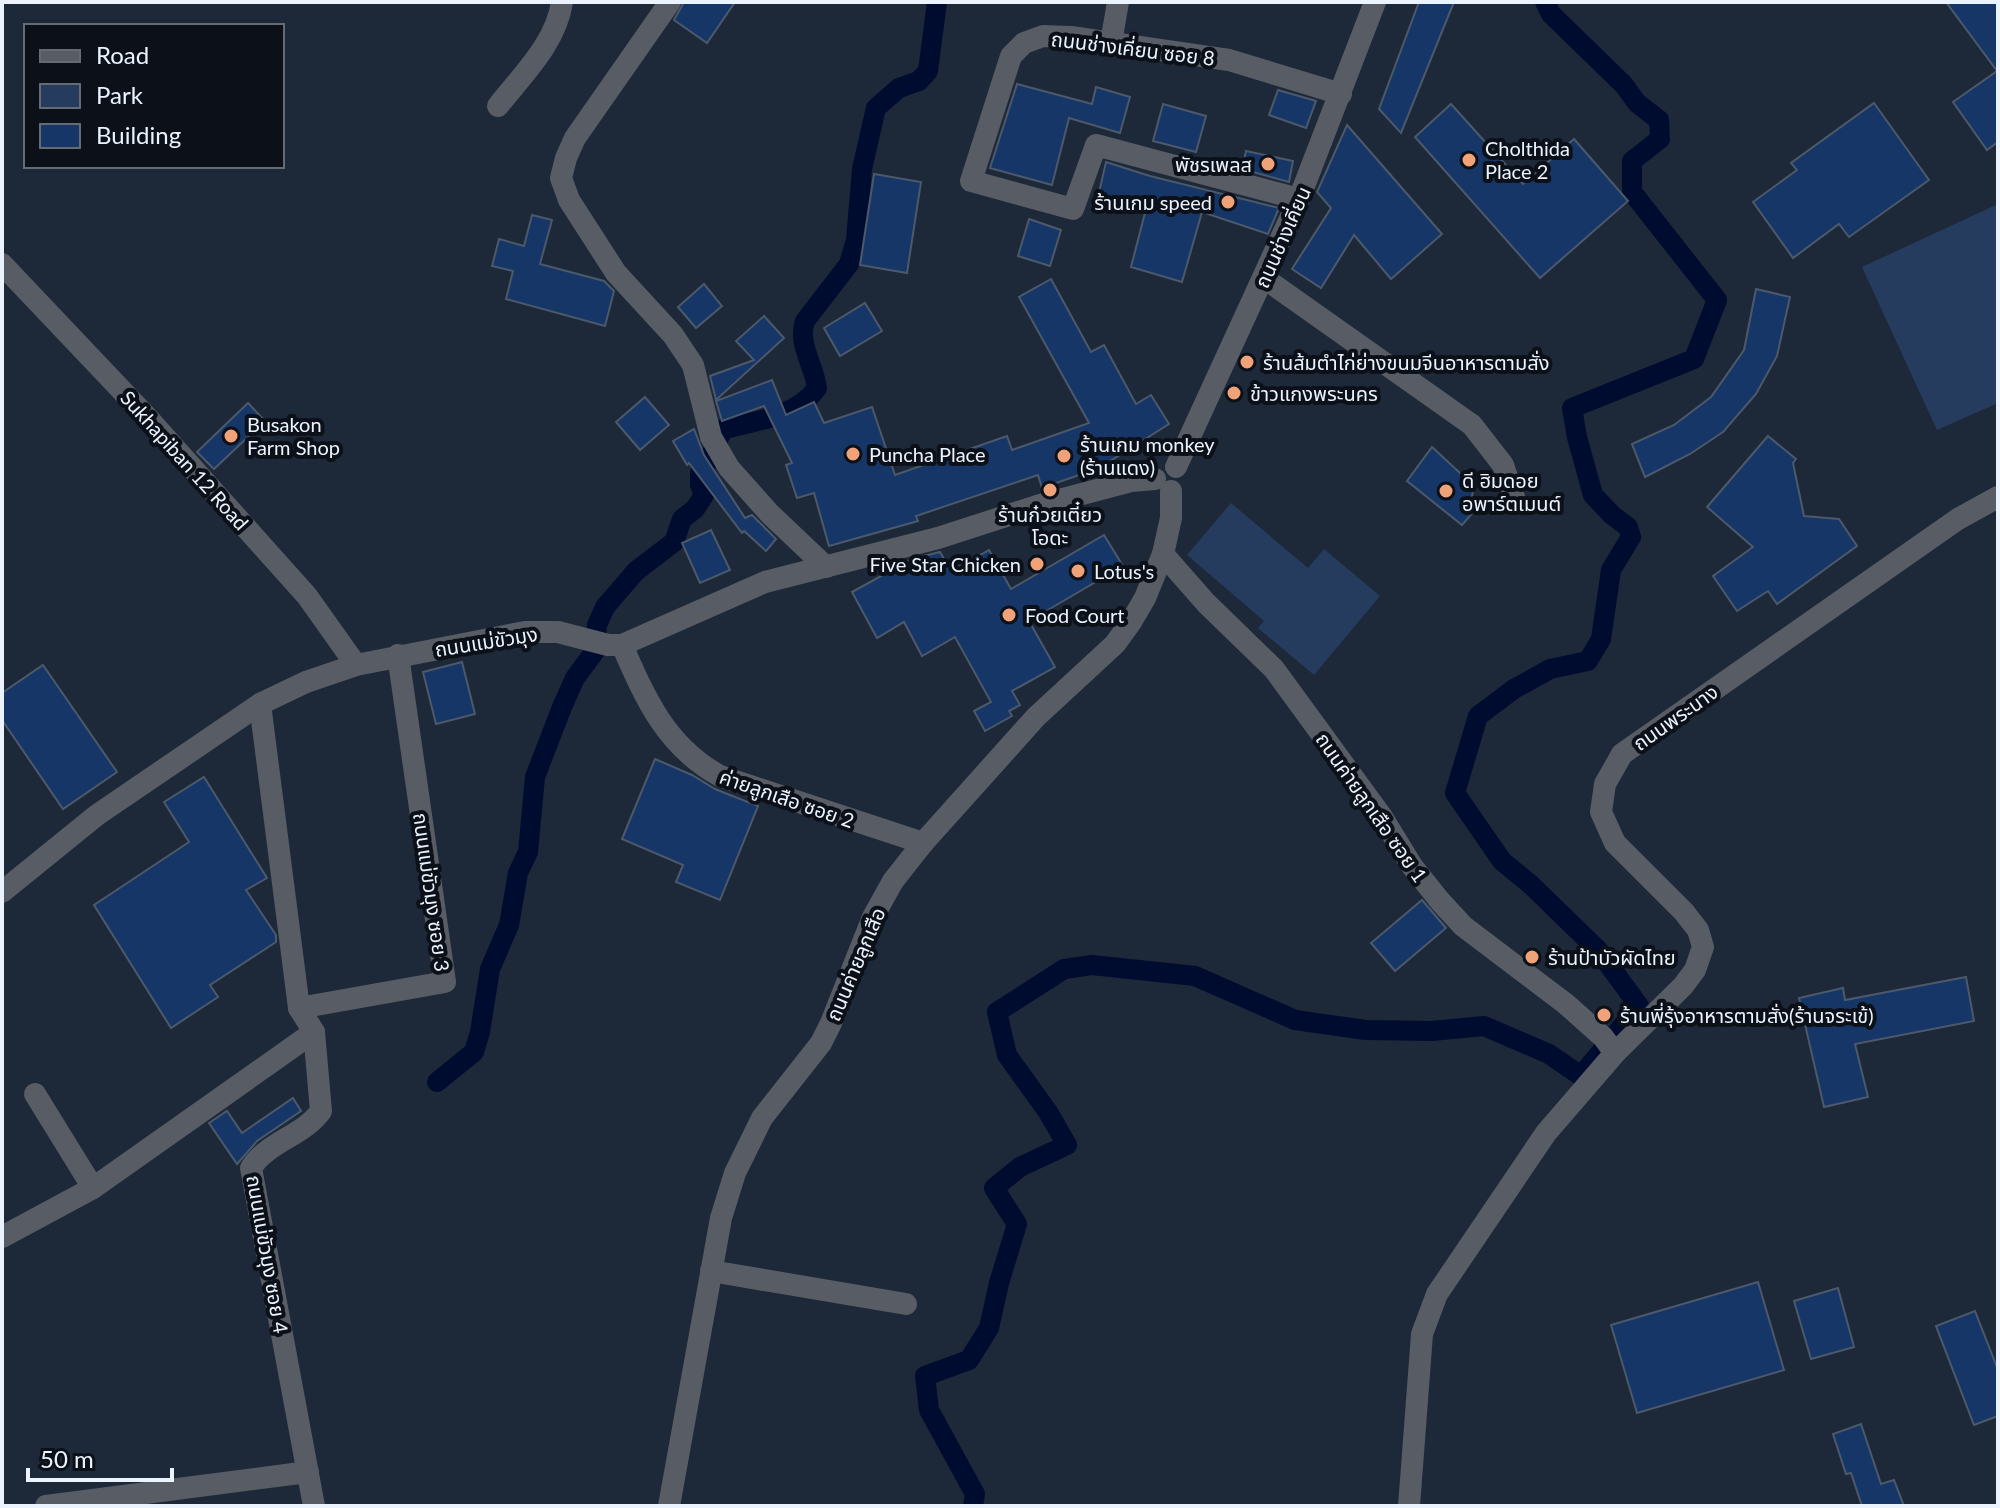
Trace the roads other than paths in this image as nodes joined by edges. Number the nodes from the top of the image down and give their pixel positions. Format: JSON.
{"nodes":[{"id":1,"x":562,"y":2,"type":"edge"},
{"id":2,"x":670,"y":2,"type":"edge"},
{"id":3,"x":1118,"y":2,"type":"edge"},
{"id":4,"x":1370,"y":4,"type":"edge"},
{"id":5,"x":1111,"y":43,"type":"junction"},
{"id":6,"x":1341,"y":94,"type":"junction"},
{"id":7,"x":498,"y":106,"type":"dead end"},
{"id":8,"x":1299,"y":199,"type":"junction"},
{"id":9,"x":2,"y":264,"type":"edge"},
{"id":10,"x":1264,"y":278,"type":"junction"},
{"id":11,"x":1163,"y":485,"type":"junction"},
{"id":12,"x":1998,"y":497,"type":"edge"},
{"id":13,"x":1515,"y":500,"type":"dead end"},
{"id":14,"x":1163,"y":554,"type":"junction"},
{"id":15,"x":826,"y":567,"type":"junction"},
{"id":16,"x":622,"y":645,"type":"junction"},
{"id":17,"x":398,"y":655,"type":"junction"},
{"id":18,"x":356,"y":665,"type":"junction"},
{"id":19,"x":260,"y":704,"type":"junction"},
{"id":20,"x":923,"y":843,"type":"junction"},
{"id":21,"x":2,"y":892,"type":"edge"},
{"id":22,"x":299,"y":1008,"type":"junction"},
{"id":23,"x":314,"y":1032,"type":"junction"},
{"id":24,"x":1609,"y":1045,"type":"junction"},
{"id":25,"x":35,"y":1094,"type":"dead end"},
{"id":26,"x":93,"y":1188,"type":"junction"},
{"id":27,"x":2,"y":1237,"type":"edge"},
{"id":28,"x":711,"y":1271,"type":"junction"},
{"id":29,"x":906,"y":1304,"type":"dead end"},
{"id":30,"x":308,"y":1472,"type":"junction"},
{"id":31,"x":46,"y":1506,"type":"edge"},
{"id":32,"x":314,"y":1506,"type":"edge"},
{"id":33,"x":669,"y":1506,"type":"edge"},
{"id":34,"x":1409,"y":1506,"type":"edge"}],
"edges":[{"from":1,"to":7,"type":"street"},
{"from":2,"to":15,"type":"street"},
{"from":3,"to":5,"type":"street"},
{"from":4,"to":6,"type":"street","name":"ถนนช่างเคี่ยน"},
{"from":5,"to":6,"type":"street","name":"ถนนช่างเคี่ยน ซอย 8"},
{"from":5,"to":8,"type":"street","name":"ถนนช่างเคี่ยน ซอย 8"},
{"from":6,"to":8,"type":"street","name":"ถนนช่างเคี่ยน"},
{"from":8,"to":10,"type":"street","name":"ถนนช่างเคี่ยน"},
{"from":9,"to":18,"type":"street","name":"Sukhapiban 12 Road"},
{"from":10,"to":11,"type":"street","name":"ถนนช่างเคี่ยน"},
{"from":10,"to":13,"type":"street"},
{"from":11,"to":14,"type":"street","name":"ถนนค่ายลูกเสือ"},
{"from":11,"to":15,"type":"street"},
{"from":12,"to":24,"type":"street","name":"ถนนพระนาง"},
{"from":14,"to":20,"type":"street","name":"ถนนค่ายลูกเสือ"},
{"from":14,"to":24,"type":"street","name":"ถนนค่ายลูกเสือ ซอย 1"},
{"from":15,"to":16,"type":"street"},
{"from":16,"to":17,"type":"street","name":"ถนนแม่ขัวมุง"},
{"from":16,"to":20,"type":"street","name":"ค่ายลูกเสือ ซอย 2"},
{"from":17,"to":18,"type":"street","name":"ถนนแม่ขัวมุง"},
{"from":17,"to":22,"type":"street","name":"ถนนแม่ขัวมุง ซอย 3"},
{"from":18,"to":19,"type":"street","name":"ถนนแม่ขัวมุง"},
{"from":19,"to":21,"type":"street","name":"ถนนแม่ขัวมุง"},
{"from":19,"to":22,"type":"street","name":"ถนนแม่ขัวมุง ซอย 4"},
{"from":20,"to":28,"type":"street","name":"ถนนค่ายลูกเสือ"},
{"from":22,"to":23,"type":"street","name":"ถนนแม่ขัวมุง ซอย 4"},
{"from":23,"to":26,"type":"street"},
{"from":23,"to":30,"type":"street","name":"ถนนแม่ขัวมุง ซอย 4"},
{"from":24,"to":34,"type":"street"},
{"from":25,"to":26,"type":"street"},
{"from":26,"to":27,"type":"street"},
{"from":28,"to":29,"type":"street"},
{"from":28,"to":33,"type":"street","name":"ถนนค่ายลูกเสือ"},
{"from":30,"to":31,"type":"street"},
{"from":30,"to":32,"type":"street","name":"ถนนแม่ขัวมุง ซอย 4"}]}
